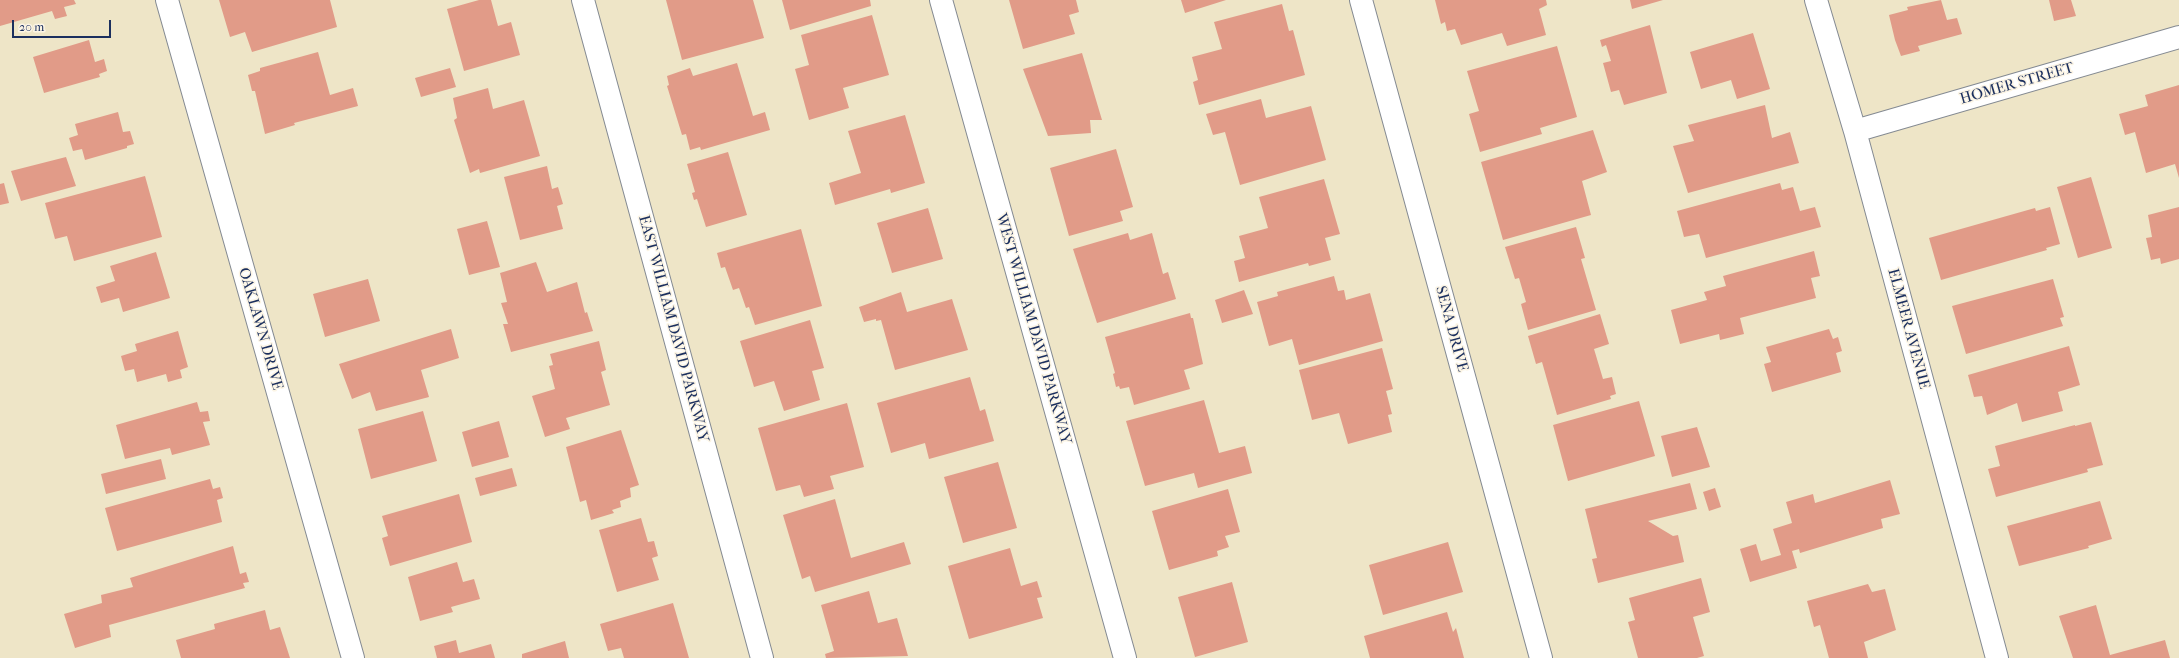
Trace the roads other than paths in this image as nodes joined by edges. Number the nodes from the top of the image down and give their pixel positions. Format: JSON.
{"nodes":[{"id":1,"x":167,"y":0,"type":"edge"},
{"id":2,"x":583,"y":0,"type":"edge"},
{"id":3,"x":941,"y":0,"type":"edge"},
{"id":4,"x":1361,"y":0,"type":"edge"},
{"id":5,"x":1816,"y":0,"type":"edge"},
{"id":6,"x":2179,"y":37,"type":"edge"},
{"id":7,"x":1855,"y":131,"type":"junction"},
{"id":8,"x":353,"y":658,"type":"edge"},
{"id":9,"x":762,"y":658,"type":"edge"},
{"id":10,"x":1125,"y":658,"type":"edge"},
{"id":11,"x":1541,"y":658,"type":"edge"},
{"id":12,"x":1998,"y":658,"type":"edge"}],
"edges":[{"from":1,"to":8,"type":"street","name":"OAKLAWN DRIVE"},
{"from":2,"to":9,"type":"street","name":"EAST WILLIAM DAVID PARKWAY"},
{"from":3,"to":10,"type":"street","name":"WEST WILLIAM DAVID PARKWAY"},
{"from":4,"to":11,"type":"street","name":"SENA DRIVE"},
{"from":5,"to":7,"type":"street","name":"ELMEER AVENUE"},
{"from":6,"to":7,"type":"street","name":"HOMER STREET"},
{"from":7,"to":12,"type":"street","name":"ELMEER AVENUE"}]}
